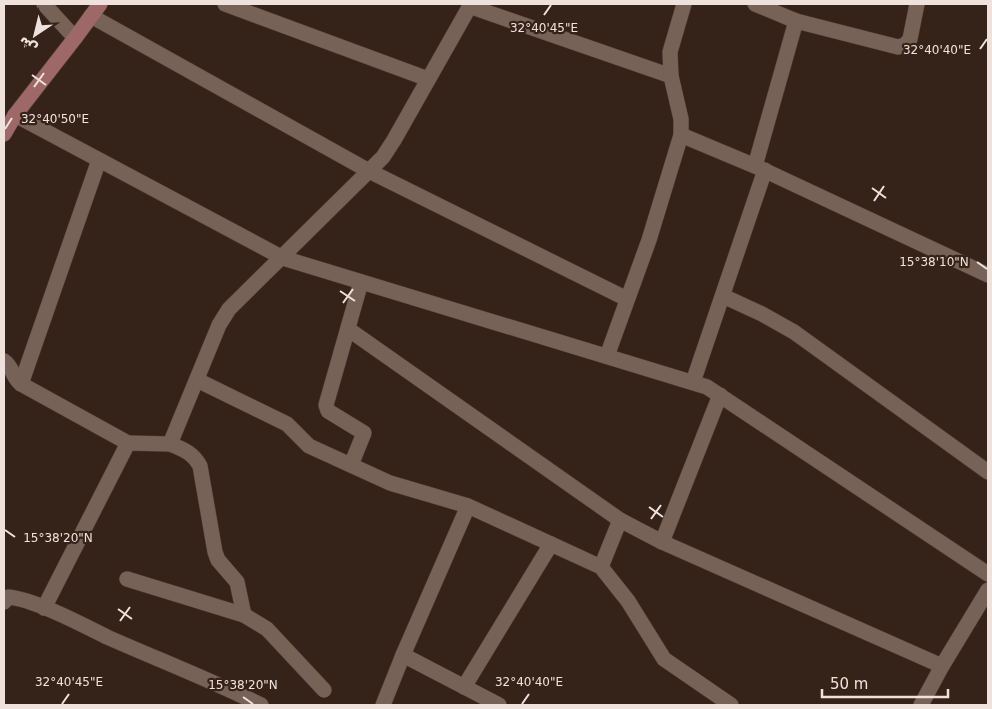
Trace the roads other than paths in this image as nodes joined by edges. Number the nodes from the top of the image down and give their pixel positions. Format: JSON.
{"nodes":[{"id":1,"x":44,"y":4,"type":"edge"},
{"id":2,"x":225,"y":4,"type":"edge"},
{"id":3,"x":684,"y":4,"type":"edge"},
{"id":4,"x":755,"y":4,"type":"edge"},
{"id":5,"x":918,"y":4,"type":"edge"},
{"id":6,"x":470,"y":5,"type":"edge"},
{"id":7,"x":95,"y":10,"type":"edge"},
{"id":8,"x":796,"y":21,"type":"junction"},
{"id":9,"x":75,"y":38,"type":"junction"},
{"id":10,"x":671,"y":76,"type":"junction"},
{"id":11,"x":428,"y":79,"type":"junction"},
{"id":12,"x":15,"y":115,"type":"junction"},
{"id":13,"x":4,"y":134,"type":"edge"},
{"id":14,"x":681,"y":135,"type":"junction"},
{"id":15,"x":99,"y":160,"type":"junction"},
{"id":16,"x":760,"y":168,"type":"junction"},
{"id":17,"x":369,"y":171,"type":"junction"},
{"id":18,"x":283,"y":258,"type":"junction"},
{"id":19,"x":988,"y":275,"type":"edge"},
{"id":20,"x":362,"y":282,"type":"junction"},
{"id":21,"x":722,"y":296,"type":"junction"},
{"id":22,"x":627,"y":299,"type":"junction"},
{"id":23,"x":348,"y":329,"type":"junction"},
{"id":24,"x":607,"y":356,"type":"junction"},
{"id":25,"x":4,"y":360,"type":"edge"},
{"id":26,"x":197,"y":380,"type":"junction"},
{"id":27,"x":693,"y":382,"type":"junction"},
{"id":28,"x":21,"y":384,"type":"junction"},
{"id":29,"x":720,"y":396,"type":"junction"},
{"id":30,"x":128,"y":442,"type":"junction"},
{"id":31,"x":170,"y":444,"type":"junction"},
{"id":32,"x":351,"y":465,"type":"junction"},
{"id":33,"x":988,"y":472,"type":"edge"},
{"id":34,"x":468,"y":506,"type":"junction"},
{"id":35,"x":620,"y":520,"type":"junction"},
{"id":36,"x":662,"y":542,"type":"junction"},
{"id":37,"x":551,"y":544,"type":"junction"},
{"id":38,"x":601,"y":567,"type":"junction"},
{"id":39,"x":988,"y":574,"type":"edge"},
{"id":40,"x":127,"y":578,"type":"dead end"},
{"id":41,"x":988,"y":590,"type":"edge"},
{"id":42,"x":4,"y":602,"type":"edge"},
{"id":43,"x":44,"y":608,"type":"junction"},
{"id":44,"x":244,"y":615,"type":"junction"},
{"id":45,"x":403,"y":655,"type":"junction"},
{"id":46,"x":942,"y":666,"type":"junction"},
{"id":47,"x":464,"y":687,"type":"junction"},
{"id":48,"x":324,"y":690,"type":"dead end"},
{"id":49,"x":261,"y":705,"type":"edge"},
{"id":50,"x":383,"y":705,"type":"edge"},
{"id":51,"x":499,"y":705,"type":"edge"},
{"id":52,"x":731,"y":705,"type":"edge"},
{"id":53,"x":921,"y":705,"type":"edge"}],
"edges":[{"from":1,"to":9,"type":"street"},
{"from":2,"to":11,"type":"street"},
{"from":3,"to":10,"type":"street"},
{"from":4,"to":8,"type":"street"},
{"from":5,"to":8,"type":"street"},
{"from":6,"to":10,"type":"street"},
{"from":6,"to":11,"type":"street"},
{"from":7,"to":9,"type":"street"},
{"from":7,"to":17,"type":"street"},
{"from":8,"to":16,"type":"street"},
{"from":9,"to":12,"type":"street"},
{"from":10,"to":14,"type":"street"},
{"from":11,"to":17,"type":"street"},
{"from":12,"to":13,"type":"street"},
{"from":12,"to":15,"type":"street"},
{"from":14,"to":16,"type":"street"},
{"from":14,"to":22,"type":"street"},
{"from":15,"to":18,"type":"street"},
{"from":15,"to":28,"type":"street"},
{"from":16,"to":19,"type":"street"},
{"from":16,"to":21,"type":"street"},
{"from":17,"to":18,"type":"street"},
{"from":17,"to":22,"type":"street"},
{"from":18,"to":20,"type":"street"},
{"from":18,"to":26,"type":"street"},
{"from":20,"to":23,"type":"street"},
{"from":20,"to":24,"type":"street"},
{"from":21,"to":27,"type":"street"},
{"from":21,"to":33,"type":"street"},
{"from":22,"to":24,"type":"street"},
{"from":23,"to":32,"type":"street"},
{"from":23,"to":35,"type":"street"},
{"from":24,"to":27,"type":"street"},
{"from":25,"to":28,"type":"street"},
{"from":26,"to":31,"type":"street"},
{"from":26,"to":32,"type":"street"},
{"from":27,"to":29,"type":"street"},
{"from":28,"to":30,"type":"street"},
{"from":29,"to":36,"type":"street"},
{"from":29,"to":39,"type":"street"},
{"from":30,"to":31,"type":"street"},
{"from":30,"to":43,"type":"street"},
{"from":31,"to":44,"type":"street"},
{"from":32,"to":34,"type":"street"},
{"from":34,"to":37,"type":"street"},
{"from":34,"to":45,"type":"street"},
{"from":35,"to":36,"type":"street"},
{"from":35,"to":38,"type":"street"},
{"from":36,"to":46,"type":"street"},
{"from":37,"to":38,"type":"street"},
{"from":37,"to":47,"type":"street"},
{"from":38,"to":52,"type":"street"},
{"from":40,"to":44,"type":"street"},
{"from":41,"to":46,"type":"street"},
{"from":42,"to":43,"type":"street"},
{"from":43,"to":49,"type":"street"},
{"from":44,"to":48,"type":"street"},
{"from":45,"to":47,"type":"street"},
{"from":45,"to":50,"type":"street"},
{"from":46,"to":53,"type":"street"},
{"from":47,"to":51,"type":"street"}]}
